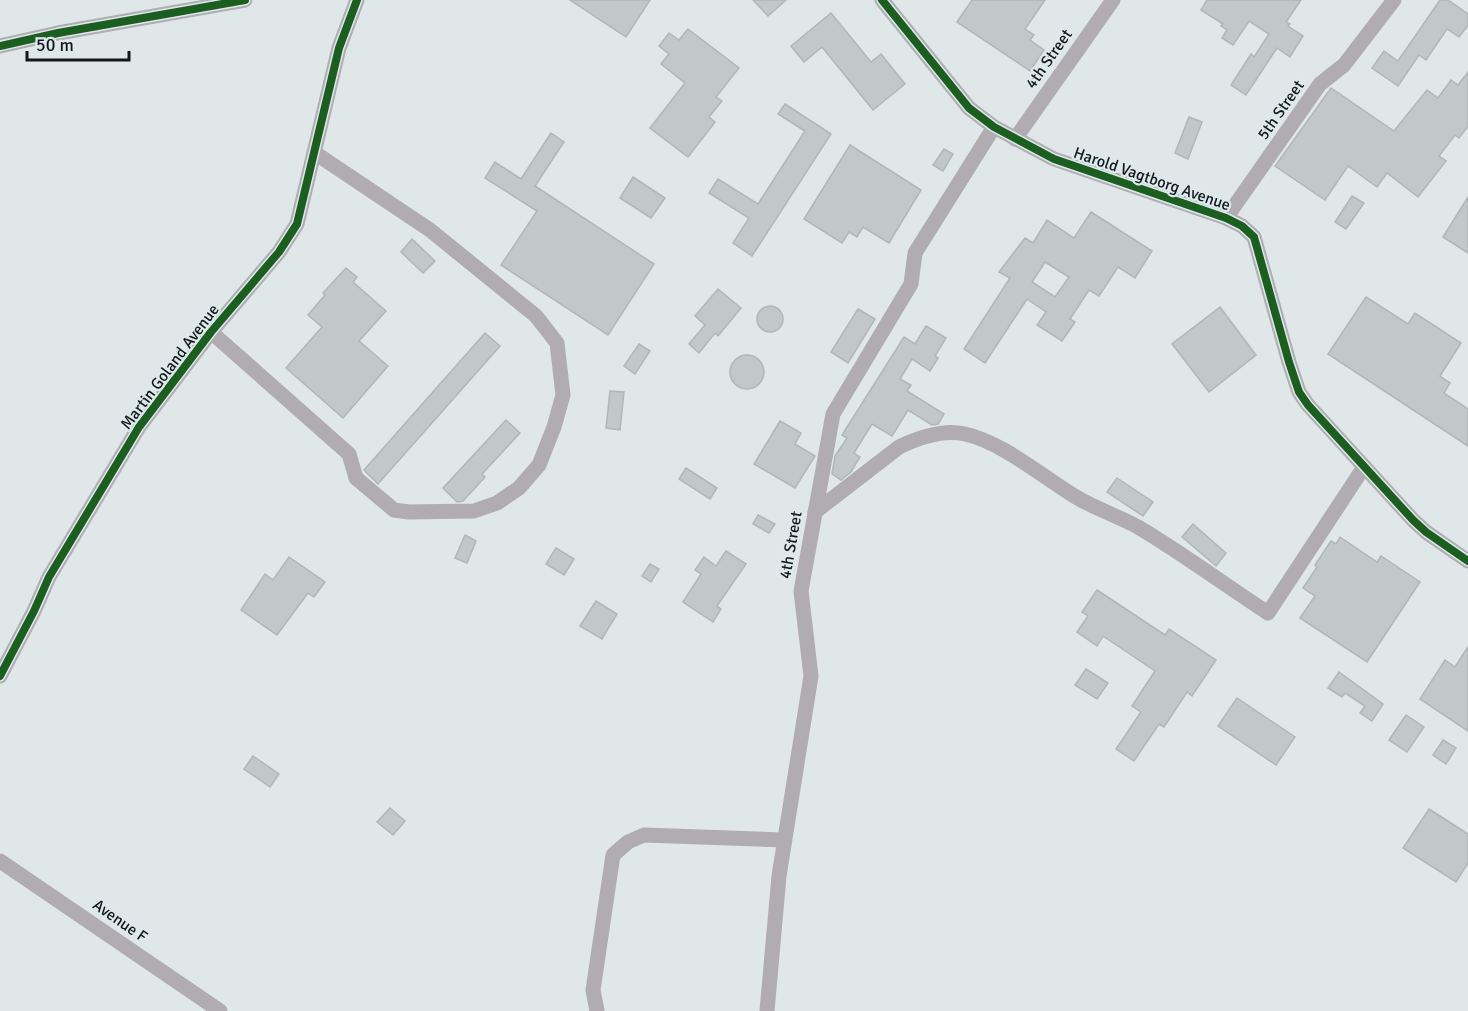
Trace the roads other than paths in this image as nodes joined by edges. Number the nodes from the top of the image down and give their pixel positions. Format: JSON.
{"nodes":[{"id":1,"x":245,"y":0,"type":"edge"},
{"id":2,"x":357,"y":0,"type":"edge"},
{"id":3,"x":882,"y":0,"type":"edge"},
{"id":4,"x":1113,"y":0,"type":"edge"},
{"id":5,"x":1395,"y":0,"type":"edge"},
{"id":6,"x":0,"y":46,"type":"edge"},
{"id":7,"x":994,"y":127,"type":"junction"},
{"id":8,"x":1015,"y":139,"type":"junction"},
{"id":9,"x":315,"y":153,"type":"junction"},
{"id":10,"x":1226,"y":218,"type":"junction"},
{"id":11,"x":211,"y":332,"type":"junction"},
{"id":12,"x":1364,"y":467,"type":"junction"},
{"id":13,"x":815,"y":512,"type":"junction"},
{"id":14,"x":1468,"y":561,"type":"edge"},
{"id":15,"x":0,"y":676,"type":"edge"},
{"id":16,"x":784,"y":840,"type":"junction"},
{"id":17,"x":0,"y":861,"type":"edge"},
{"id":18,"x":220,"y":1011,"type":"edge"},
{"id":19,"x":597,"y":1011,"type":"edge"},
{"id":20,"x":767,"y":1011,"type":"edge"}],
"edges":[{"from":1,"to":6,"type":"street"},
{"from":2,"to":9,"type":"street","name":"Martin Goland Avenue"},
{"from":3,"to":7,"type":"street","name":"Harold Vagtborg Avenue"},
{"from":4,"to":8,"type":"street","name":"4th Street"},
{"from":5,"to":10,"type":"street","name":"5th Street"},
{"from":7,"to":8,"type":"street","name":"Harold Vagtborg Avenue"},
{"from":7,"to":13,"type":"street","name":"4th Street"},
{"from":8,"to":10,"type":"street","name":"Harold Vagtborg Avenue"},
{"from":9,"to":11,"type":"street","name":"Martin Goland Avenue"},
{"from":9,"to":11,"type":"street"},
{"from":10,"to":12,"type":"street","name":"Harold Vagtborg Avenue"},
{"from":11,"to":15,"type":"street","name":"Martin Goland Avenue"},
{"from":12,"to":13,"type":"street"},
{"from":12,"to":14,"type":"street","name":"Harold Vagtborg Avenue"},
{"from":13,"to":16,"type":"street","name":"4th Street"},
{"from":16,"to":19,"type":"street"},
{"from":16,"to":20,"type":"street","name":"4th Street"},
{"from":17,"to":18,"type":"street","name":"Avenue F"}]}
